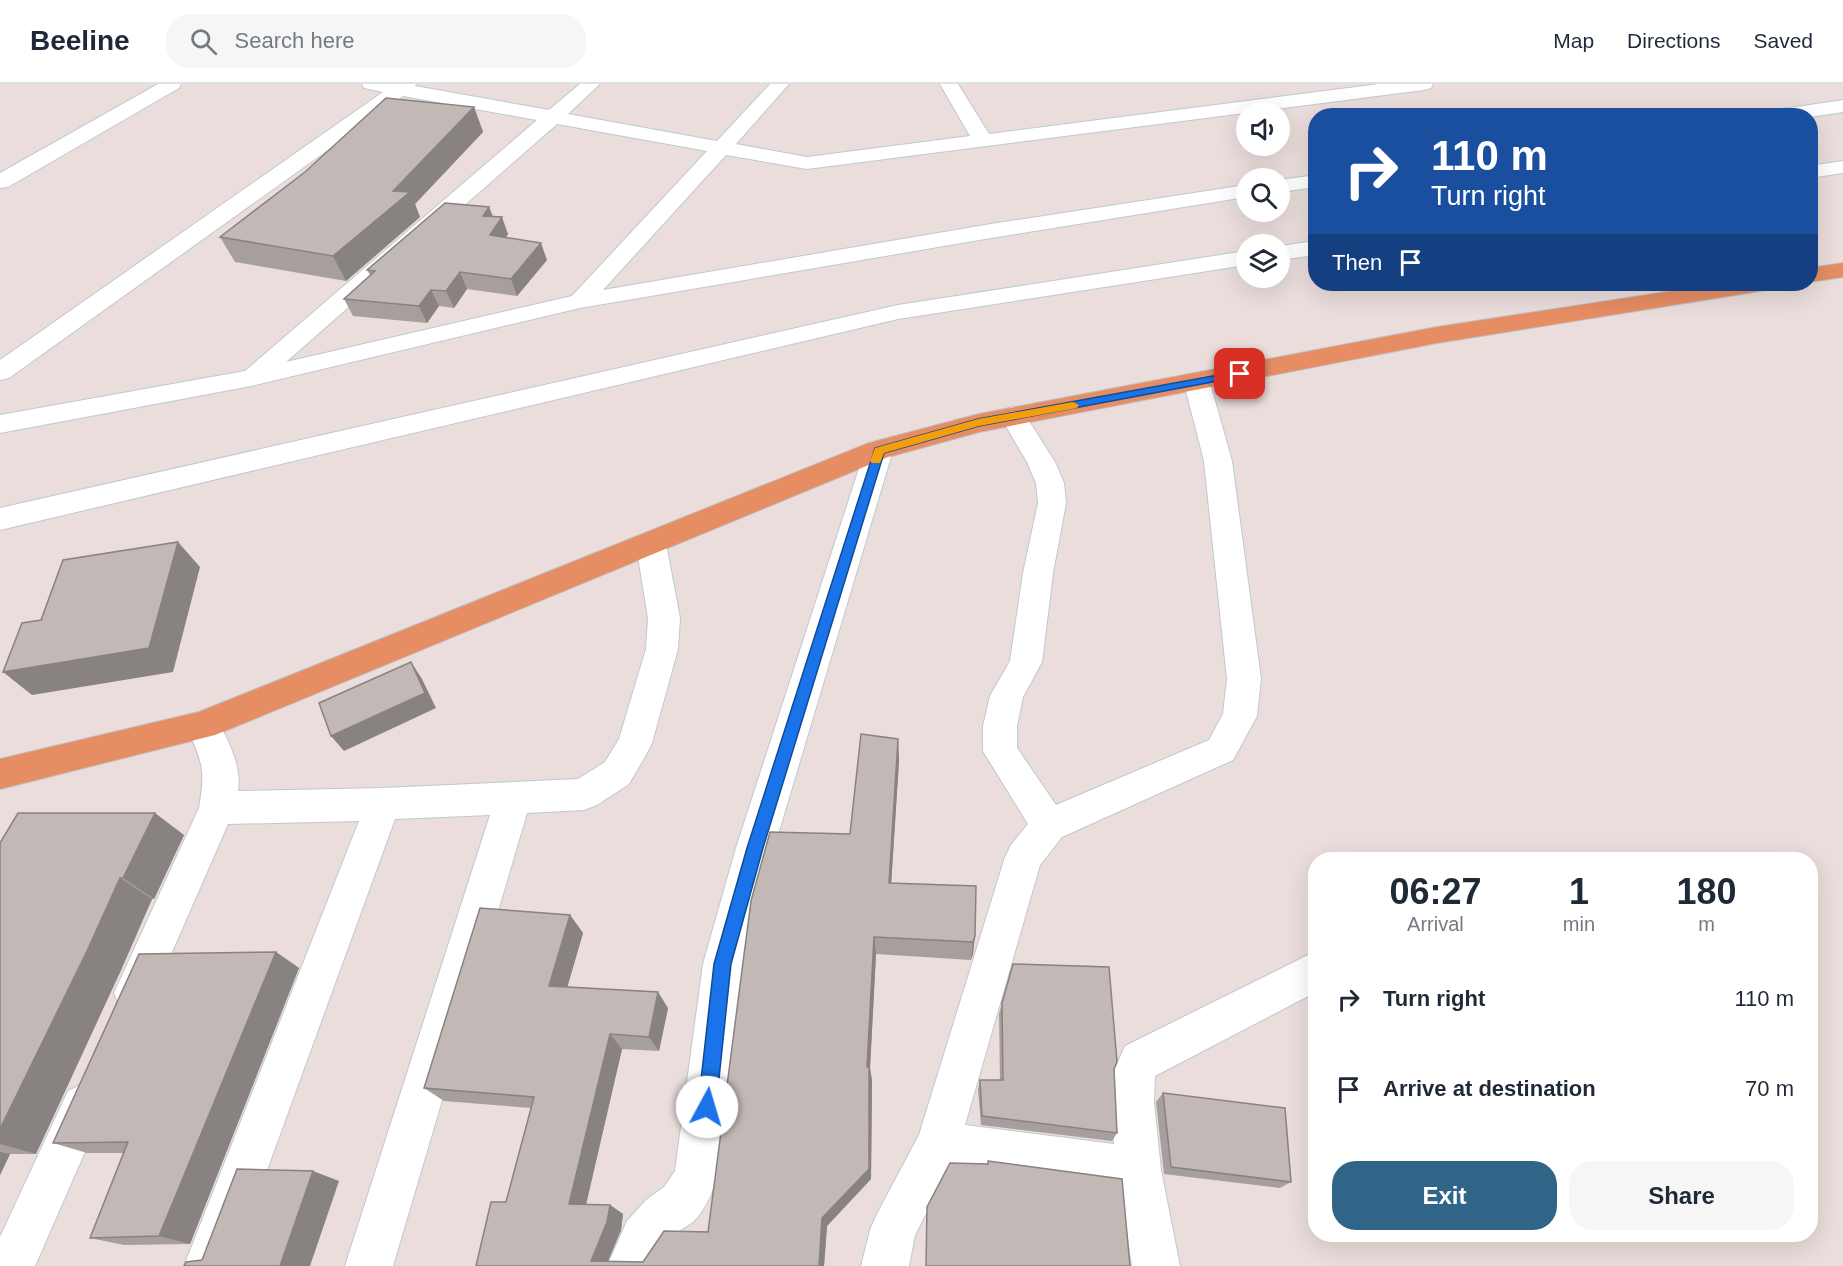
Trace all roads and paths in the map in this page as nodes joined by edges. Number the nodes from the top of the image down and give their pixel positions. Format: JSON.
{"nodes":[{"id":1,"x":371,"y":84,"type":"edge"},
{"id":2,"x":591,"y":84,"type":"edge"},
{"id":3,"x":780,"y":84,"type":"edge"},
{"id":4,"x":950,"y":84,"type":"edge"},
{"id":5,"x":1424,"y":84,"type":"edge"},
{"id":6,"x":160,"y":85,"type":"edge"},
{"id":7,"x":404,"y":87,"type":"edge"},
{"id":8,"x":1330,"y":96,"type":"junction"},
{"id":9,"x":1843,"y":106,"type":"edge"},
{"id":10,"x":1341,"y":108,"type":"edge"},
{"id":11,"x":1818,"y":110,"type":"edge"},
{"id":12,"x":552,"y":117,"type":"junction"},
{"id":13,"x":983,"y":141,"type":"junction"},
{"id":14,"x":722,"y":147,"type":"junction"},
{"id":15,"x":1843,"y":167,"type":"edge"},
{"id":16,"x":1818,"y":171,"type":"edge"},
{"id":17,"x":0,"y":182,"type":"edge"},
{"id":18,"x":1308,"y":182,"type":"edge"},
{"id":19,"x":1290,"y":185,"type":"edge"},
{"id":20,"x":1236,"y":193,"type":"edge"},
{"id":21,"x":1308,"y":249,"type":"edge"},
{"id":22,"x":1290,"y":252,"type":"edge"},
{"id":23,"x":1236,"y":260,"type":"edge"},
{"id":24,"x":1843,"y":270,"type":"edge"},
{"id":25,"x":1818,"y":274,"type":"edge"},
{"id":26,"x":1716,"y":291,"type":"edge"},
{"id":27,"x":580,"y":302,"type":"junction"},
{"id":28,"x":0,"y":372,"type":"edge"},
{"id":29,"x":251,"y":378,"type":"junction"},
{"id":30,"x":1197,"y":383,"type":"junction"},
{"id":31,"x":1014,"y":416,"type":"junction"},
{"id":32,"x":0,"y":424,"type":"edge"},
{"id":33,"x":879,"y":450,"type":"junction"},
{"id":34,"x":0,"y":519,"type":"edge"},
{"id":35,"x":651,"y":544,"type":"junction"},
{"id":36,"x":203,"y":725,"type":"junction"},
{"id":37,"x":0,"y":774,"type":"edge"},
{"id":38,"x":513,"y":798,"type":"junction"},
{"id":39,"x":383,"y":804,"type":"junction"},
{"id":40,"x":217,"y":808,"type":"junction"},
{"id":41,"x":1049,"y":825,"type":"junction"},
{"id":42,"x":1308,"y":974,"type":"edge"},
{"id":43,"x":119,"y":1026,"type":"edge"},
{"id":44,"x":100,"y":1069,"type":"edge"},
{"id":45,"x":938,"y":1143,"type":"junction"},
{"id":46,"x":1138,"y":1170,"type":"junction"},
{"id":47,"x":11,"y":1266,"type":"edge"},
{"id":48,"x":208,"y":1266,"type":"edge"},
{"id":49,"x":369,"y":1266,"type":"edge"},
{"id":50,"x":631,"y":1266,"type":"edge"},
{"id":51,"x":885,"y":1266,"type":"edge"},
{"id":52,"x":1156,"y":1266,"type":"edge"}],
"edges":[{"from":1,"to":7,"type":"street"},
{"from":2,"to":12,"type":"street"},
{"from":3,"to":14,"type":"street"},
{"from":4,"to":13,"type":"street"},
{"from":5,"to":8,"type":"street"},
{"from":6,"to":17,"type":"street"},
{"from":7,"to":12,"type":"street"},
{"from":7,"to":28,"type":"street"},
{"from":8,"to":10,"type":"street"},
{"from":8,"to":13,"type":"street"},
{"from":9,"to":11,"type":"street"},
{"from":12,"to":14,"type":"street"},
{"from":12,"to":29,"type":"street"},
{"from":13,"to":14,"type":"street"},
{"from":14,"to":27,"type":"street"},
{"from":15,"to":16,"type":"street"},
{"from":18,"to":19,"type":"street"},
{"from":20,"to":27,"type":"street"},
{"from":21,"to":22,"type":"street"},
{"from":23,"to":34,"type":"street"},
{"from":24,"to":25,"type":"main road"},
{"from":26,"to":30,"type":"main road"},
{"from":27,"to":29,"type":"street"},
{"from":29,"to":32,"type":"street"},
{"from":30,"to":31,"type":"main road"},
{"from":30,"to":41,"type":"street"},
{"from":31,"to":33,"type":"main road"},
{"from":31,"to":41,"type":"street"},
{"from":33,"to":35,"type":"main road"},
{"from":33,"to":50,"type":"street"},
{"from":35,"to":36,"type":"main road"},
{"from":35,"to":38,"type":"street"},
{"from":36,"to":37,"type":"main road"},
{"from":36,"to":40,"type":"street"},
{"from":38,"to":39,"type":"street"},
{"from":38,"to":49,"type":"street"},
{"from":39,"to":40,"type":"street"},
{"from":39,"to":48,"type":"street"},
{"from":40,"to":43,"type":"street"},
{"from":41,"to":45,"type":"street"},
{"from":42,"to":46,"type":"street"},
{"from":44,"to":47,"type":"street"},
{"from":45,"to":46,"type":"street"},
{"from":45,"to":51,"type":"street"},
{"from":46,"to":52,"type":"street"}]}
